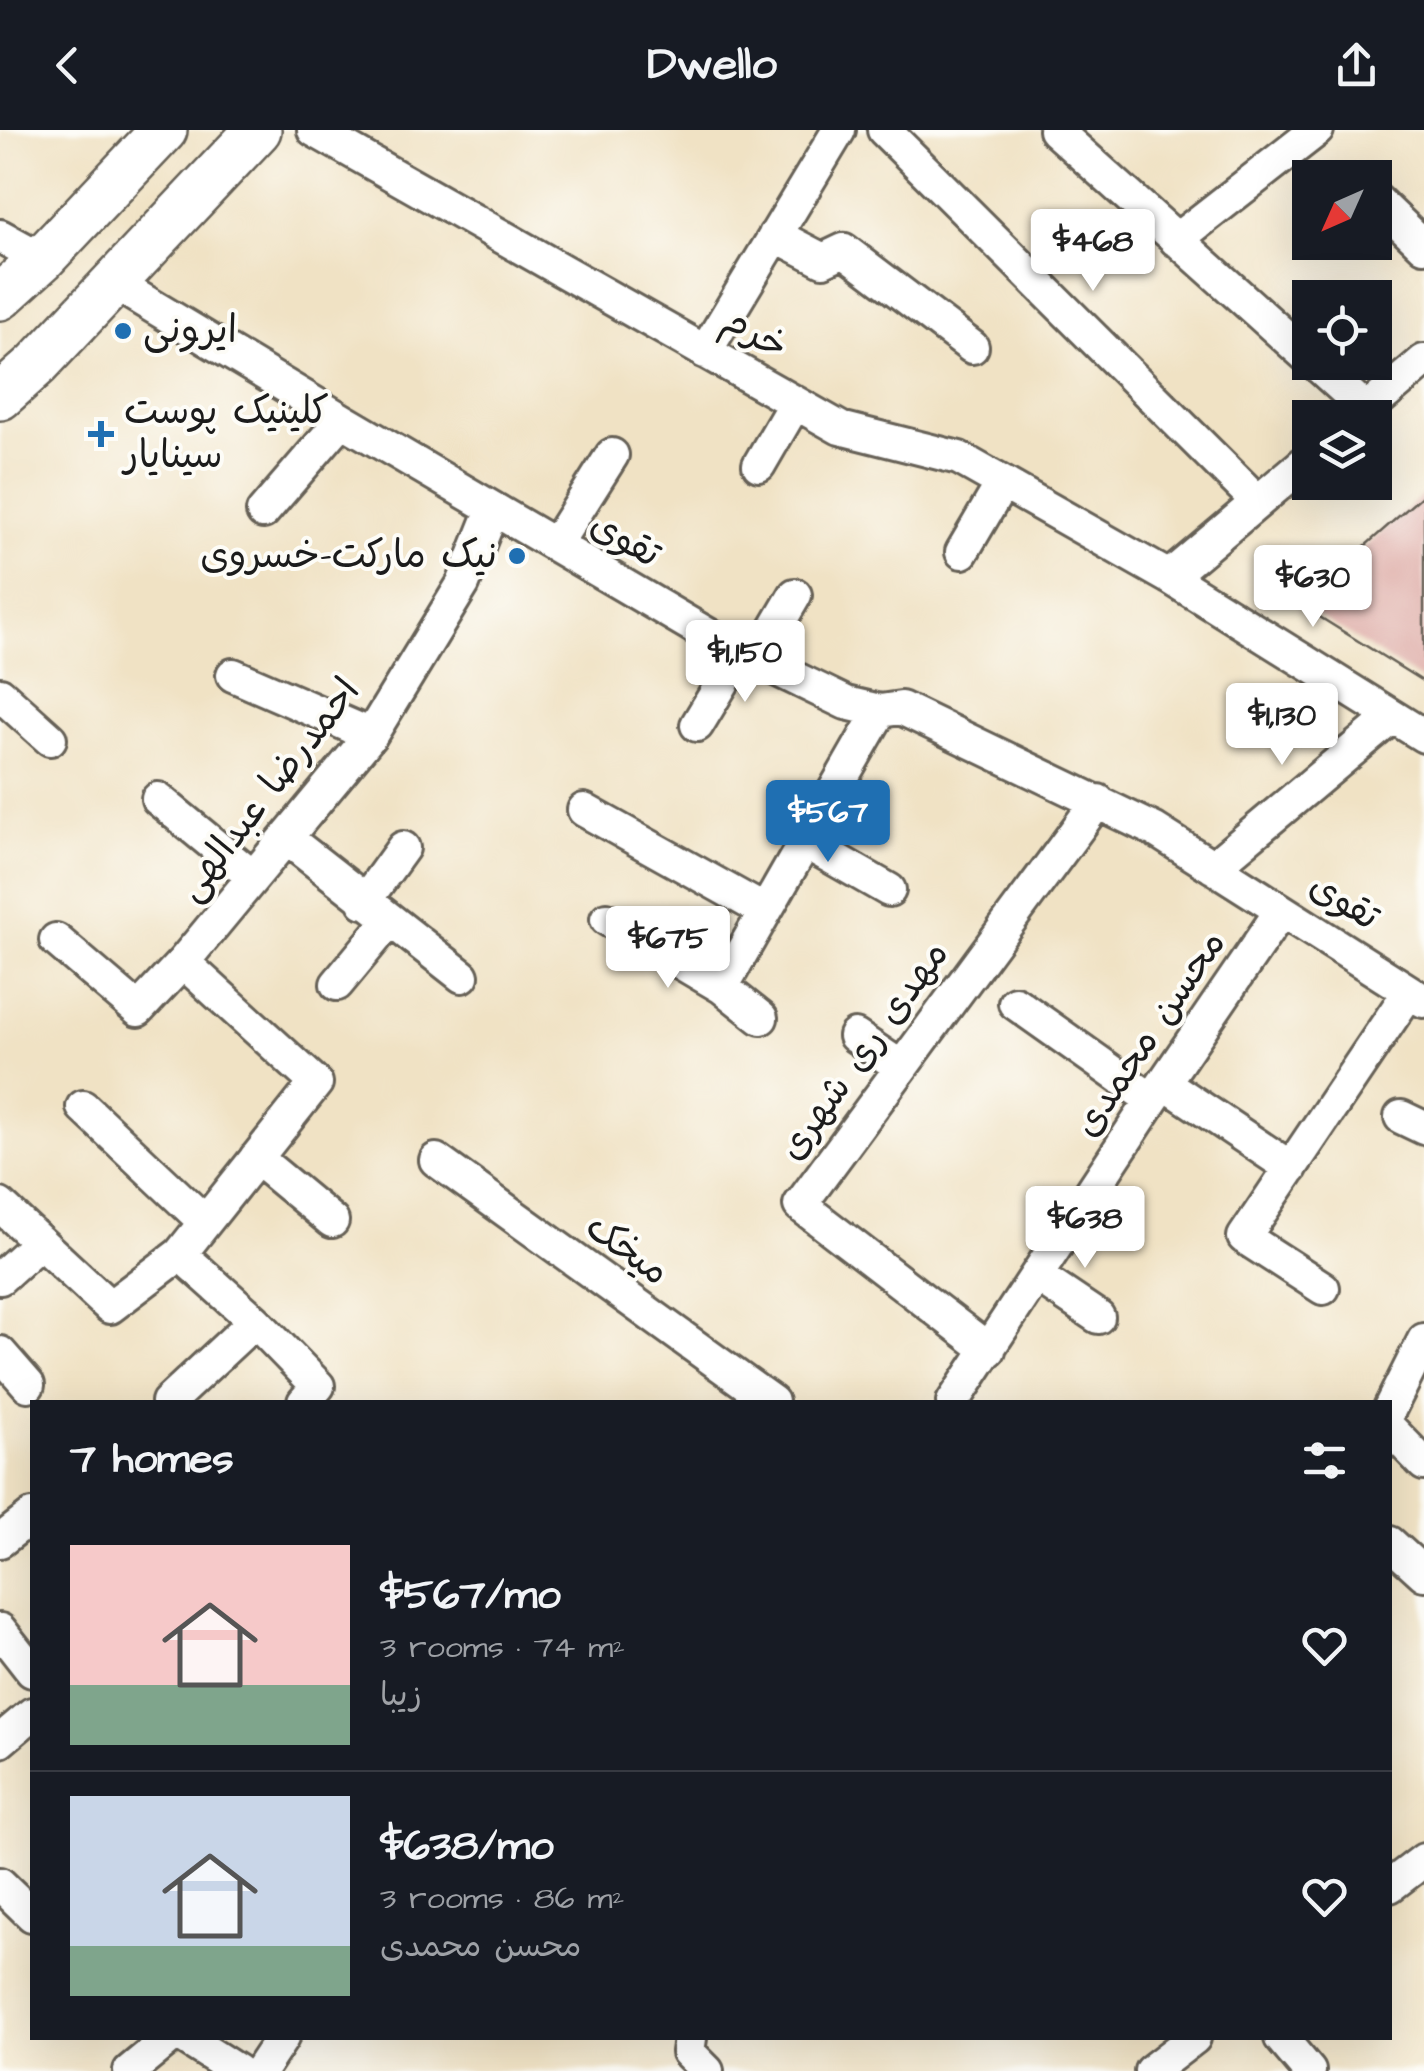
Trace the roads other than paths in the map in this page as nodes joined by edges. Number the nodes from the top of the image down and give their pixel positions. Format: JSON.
{"nodes":[{"id":1,"x":258,"y":130,"type":"edge"},
{"id":2,"x":314,"y":130,"type":"edge"},
{"id":3,"x":838,"y":130,"type":"edge"},
{"id":4,"x":884,"y":130,"type":"edge"},
{"id":5,"x":1055,"y":130,"type":"edge"},
{"id":6,"x":1316,"y":130,"type":"edge"},
{"id":7,"x":154,"y":133,"type":"edge"},
{"id":8,"x":1392,"y":215,"type":"edge"},
{"id":9,"x":776,"y":235,"type":"junction"},
{"id":10,"x":0,"y":236,"type":"edge"},
{"id":11,"x":1176,"y":240,"type":"junction"},
{"id":12,"x":1424,"y":246,"type":"edge"},
{"id":13,"x":42,"y":259,"type":"junction"},
{"id":14,"x":114,"y":282,"type":"junction"},
{"id":15,"x":0,"y":297,"type":"edge"},
{"id":16,"x":1292,"y":343,"type":"edge"},
{"id":17,"x":972,"y":347,"type":"dead end"},
{"id":18,"x":705,"y":352,"type":"junction"},
{"id":19,"x":1424,"y":361,"type":"edge"},
{"id":20,"x":1330,"y":380,"type":"edge"},
{"id":21,"x":0,"y":398,"type":"edge"},
{"id":22,"x":1349,"y":400,"type":"edge"},
{"id":23,"x":1378,"y":400,"type":"edge"},
{"id":24,"x":795,"y":403,"type":"junction"},
{"id":25,"x":342,"y":420,"type":"junction"},
{"id":26,"x":612,"y":455,"type":"dead end"},
{"id":27,"x":759,"y":465,"type":"dead end"},
{"id":28,"x":1292,"y":473,"type":"edge"},
{"id":29,"x":1002,"y":484,"type":"junction"},
{"id":30,"x":1258,"y":502,"type":"junction"},
{"id":31,"x":493,"y":510,"type":"junction"},
{"id":32,"x":262,"y":512,"type":"dead end"},
{"id":33,"x":555,"y":545,"type":"junction"},
{"id":34,"x":962,"y":552,"type":"dead end"},
{"id":35,"x":1169,"y":577,"type":"junction"},
{"id":36,"x":795,"y":595,"type":"dead end"},
{"id":37,"x":749,"y":656,"type":"junction"},
{"id":38,"x":233,"y":675,"type":"dead end"},
{"id":39,"x":0,"y":694,"type":"edge"},
{"id":40,"x":880,"y":711,"type":"junction"},
{"id":41,"x":1392,"y":717,"type":"junction"},
{"id":42,"x":696,"y":725,"type":"dead end"},
{"id":43,"x":371,"y":735,"type":"junction"},
{"id":44,"x":1424,"y":736,"type":"edge"},
{"id":45,"x":50,"y":738,"type":"dead end"},
{"id":46,"x":158,"y":799,"type":"dead end"},
{"id":47,"x":1098,"y":801,"type":"junction"},
{"id":48,"x":584,"y":810,"type":"dead end"},
{"id":49,"x":286,"y":838,"type":"junction"},
{"id":50,"x":805,"y":842,"type":"junction"},
{"id":51,"x":404,"y":848,"type":"dead end"},
{"id":52,"x":1212,"y":867,"type":"junction"},
{"id":53,"x":253,"y":877,"type":"junction"},
{"id":54,"x":889,"y":890,"type":"dead end"},
{"id":55,"x":1282,"y":910,"type":"junction"},
{"id":56,"x":377,"y":911,"type":"junction"},
{"id":57,"x":765,"y":911,"type":"junction"},
{"id":58,"x":607,"y":919,"type":"dead end"},
{"id":59,"x":56,"y":940,"type":"dead end"},
{"id":60,"x":183,"y":962,"type":"junction"},
{"id":61,"x":462,"y":976,"type":"dead end"},
{"id":62,"x":337,"y":984,"type":"dead end"},
{"id":63,"x":722,"y":987,"type":"junction"},
{"id":64,"x":1417,"y":996,"type":"edge"},
{"id":65,"x":1015,"y":1003,"type":"dead end"},
{"id":66,"x":760,"y":1018,"type":"dead end"},
{"id":67,"x":855,"y":1036,"type":"dead end"},
{"id":68,"x":902,"y":1068,"type":"junction"},
{"id":69,"x":1158,"y":1091,"type":"junction"},
{"id":70,"x":83,"y":1108,"type":"dead end"},
{"id":71,"x":256,"y":1158,"type":"junction"},
{"id":72,"x":436,"y":1160,"type":"dead end"},
{"id":73,"x":1291,"y":1168,"type":"junction"},
{"id":74,"x":0,"y":1204,"type":"edge"},
{"id":75,"x":205,"y":1222,"type":"junction"},
{"id":76,"x":332,"y":1222,"type":"dead end"},
{"id":77,"x":40,"y":1242,"type":"junction"},
{"id":78,"x":180,"y":1254,"type":"junction"},
{"id":79,"x":1037,"y":1276,"type":"junction"},
{"id":80,"x":0,"y":1278,"type":"edge"},
{"id":81,"x":1323,"y":1288,"type":"dead end"},
{"id":82,"x":1098,"y":1317,"type":"dead end"},
{"id":83,"x":255,"y":1321,"type":"junction"},
{"id":84,"x":1424,"y":1340,"type":"edge"},
{"id":85,"x":989,"y":1350,"type":"junction"},
{"id":86,"x":0,"y":1354,"type":"edge"},
{"id":87,"x":28,"y":1385,"type":"dead end"},
{"id":88,"x":170,"y":1400,"type":"edge"},
{"id":89,"x":306,"y":1400,"type":"edge"},
{"id":90,"x":769,"y":1400,"type":"edge"},
{"id":91,"x":954,"y":1400,"type":"edge"},
{"id":92,"x":1392,"y":1404,"type":"edge"},
{"id":93,"x":1392,"y":1431,"type":"edge"},
{"id":94,"x":1424,"y":1464,"type":"edge"},
{"id":95,"x":30,"y":1518,"type":"edge"},
{"id":96,"x":0,"y":1541,"type":"edge"},
{"id":97,"x":1392,"y":1546,"type":"edge"},
{"id":98,"x":1424,"y":1574,"type":"edge"},
{"id":99,"x":0,"y":1630,"type":"edge"},
{"id":100,"x":30,"y":1668,"type":"edge"},
{"id":101,"x":30,"y":1716,"type":"edge"},
{"id":102,"x":0,"y":1741,"type":"edge"},
{"id":103,"x":1424,"y":1860,"type":"edge"},
{"id":104,"x":0,"y":1884,"type":"edge"},
{"id":105,"x":1392,"y":1884,"type":"edge"},
{"id":106,"x":30,"y":1913,"type":"edge"},
{"id":107,"x":168,"y":2040,"type":"edge"},
{"id":108,"x":188,"y":2040,"type":"edge"},
{"id":109,"x":281,"y":2040,"type":"edge"},
{"id":110,"x":690,"y":2040,"type":"edge"},
{"id":111,"x":1191,"y":2040,"type":"edge"},
{"id":112,"x":1283,"y":2040,"type":"edge"},
{"id":113,"x":130,"y":2071,"type":"edge"},
{"id":114,"x":237,"y":2071,"type":"edge"},
{"id":115,"x":260,"y":2071,"type":"edge"},
{"id":116,"x":708,"y":2071,"type":"edge"},
{"id":117,"x":1151,"y":2071,"type":"edge"},
{"id":118,"x":1309,"y":2071,"type":"edge"}],
"edges":[{"from":1,"to":14,"type":"main road"},
{"from":2,"to":18,"type":"street","name":"خرم"},
{"from":3,"to":9,"type":"street"},
{"from":4,"to":30,"type":"street"},
{"from":5,"to":11,"type":"street"},
{"from":6,"to":11,"type":"street"},
{"from":7,"to":13,"type":"main road"},
{"from":8,"to":12,"type":"street"},
{"from":9,"to":17,"type":"street"},
{"from":9,"to":18,"type":"street"},
{"from":10,"to":13,"type":"street"},
{"from":11,"to":16,"type":"street"},
{"from":13,"to":15,"type":"main road"},
{"from":14,"to":21,"type":"main road"},
{"from":14,"to":25,"type":"street","name":"تقوی"},
{"from":18,"to":24,"type":"street","name":"خرم"},
{"from":19,"to":23,"type":"street"},
{"from":20,"to":22,"type":"street"},
{"from":24,"to":27,"type":"street"},
{"from":24,"to":29,"type":"street","name":"خرم"},
{"from":25,"to":31,"type":"street","name":"تقوی"},
{"from":25,"to":32,"type":"street"},
{"from":26,"to":33,"type":"street"},
{"from":28,"to":30,"type":"street"},
{"from":29,"to":34,"type":"street"},
{"from":29,"to":35,"type":"street","name":"خرم"},
{"from":30,"to":35,"type":"street"},
{"from":31,"to":33,"type":"street","name":"تقوی"},
{"from":31,"to":43,"type":"street","name":"احمدرضا عبدالهی"},
{"from":33,"to":37,"type":"street","name":"تقوی"},
{"from":35,"to":41,"type":"street","name":"خرم"},
{"from":36,"to":37,"type":"street"},
{"from":37,"to":40,"type":"street","name":"تقوی"},
{"from":37,"to":42,"type":"street"},
{"from":38,"to":43,"type":"street"},
{"from":39,"to":45,"type":"street"},
{"from":40,"to":47,"type":"street","name":"تقوی"},
{"from":40,"to":50,"type":"street"},
{"from":41,"to":44,"type":"street","name":"خرم"},
{"from":41,"to":52,"type":"street"},
{"from":43,"to":49,"type":"street","name":"احمدرضا عبدالهی"},
{"from":46,"to":53,"type":"street"},
{"from":47,"to":52,"type":"street","name":"تقوی"},
{"from":47,"to":68,"type":"street","name":"مهدی ری شهری"},
{"from":48,"to":57,"type":"street"},
{"from":49,"to":53,"type":"street","name":"احمدرضا عبدالهی"},
{"from":49,"to":56,"type":"street"},
{"from":50,"to":54,"type":"street"},
{"from":50,"to":57,"type":"street"},
{"from":51,"to":56,"type":"street"},
{"from":52,"to":55,"type":"street","name":"تقوی"},
{"from":53,"to":60,"type":"street","name":"احمدرضا عبدالهی"},
{"from":55,"to":64,"type":"street","name":"تقوی"},
{"from":55,"to":69,"type":"street","name":"محسن محمدی"},
{"from":56,"to":61,"type":"street"},
{"from":56,"to":62,"type":"street"},
{"from":57,"to":63,"type":"street"},
{"from":58,"to":63,"type":"street"},
{"from":59,"to":60,"type":"street","name":"احمدرضا عبدالهی"},
{"from":60,"to":71,"type":"street"},
{"from":63,"to":66,"type":"street"},
{"from":64,"to":73,"type":"street"},
{"from":65,"to":69,"type":"street"},
{"from":67,"to":68,"type":"street"},
{"from":68,"to":85,"type":"street","name":"مهدی ری شهری"},
{"from":69,"to":73,"type":"street"},
{"from":69,"to":79,"type":"street","name":"محسن محمدی"},
{"from":70,"to":75,"type":"street"},
{"from":71,"to":75,"type":"street"},
{"from":71,"to":76,"type":"street"},
{"from":72,"to":90,"type":"street","name":"میخک"},
{"from":73,"to":81,"type":"street"},
{"from":74,"to":77,"type":"street"},
{"from":75,"to":78,"type":"street"},
{"from":77,"to":78,"type":"street"},
{"from":77,"to":80,"type":"street"},
{"from":78,"to":83,"type":"street"},
{"from":79,"to":82,"type":"street"},
{"from":79,"to":85,"type":"street","name":"محسن محمدی"},
{"from":83,"to":88,"type":"street"},
{"from":83,"to":89,"type":"street"},
{"from":84,"to":92,"type":"street"},
{"from":85,"to":91,"type":"street","name":"محسن محمدی"},
{"from":86,"to":87,"type":"street"},
{"from":93,"to":94,"type":"street"},
{"from":95,"to":96,"type":"street"},
{"from":97,"to":98,"type":"street"},
{"from":99,"to":100,"type":"street"},
{"from":101,"to":102,"type":"street"},
{"from":103,"to":105,"type":"street"},
{"from":104,"to":106,"type":"street"},
{"from":107,"to":113,"type":"street"},
{"from":108,"to":114,"type":"street"},
{"from":109,"to":115,"type":"street"},
{"from":110,"to":116,"type":"street"},
{"from":111,"to":117,"type":"street"},
{"from":112,"to":118,"type":"street"}]}
